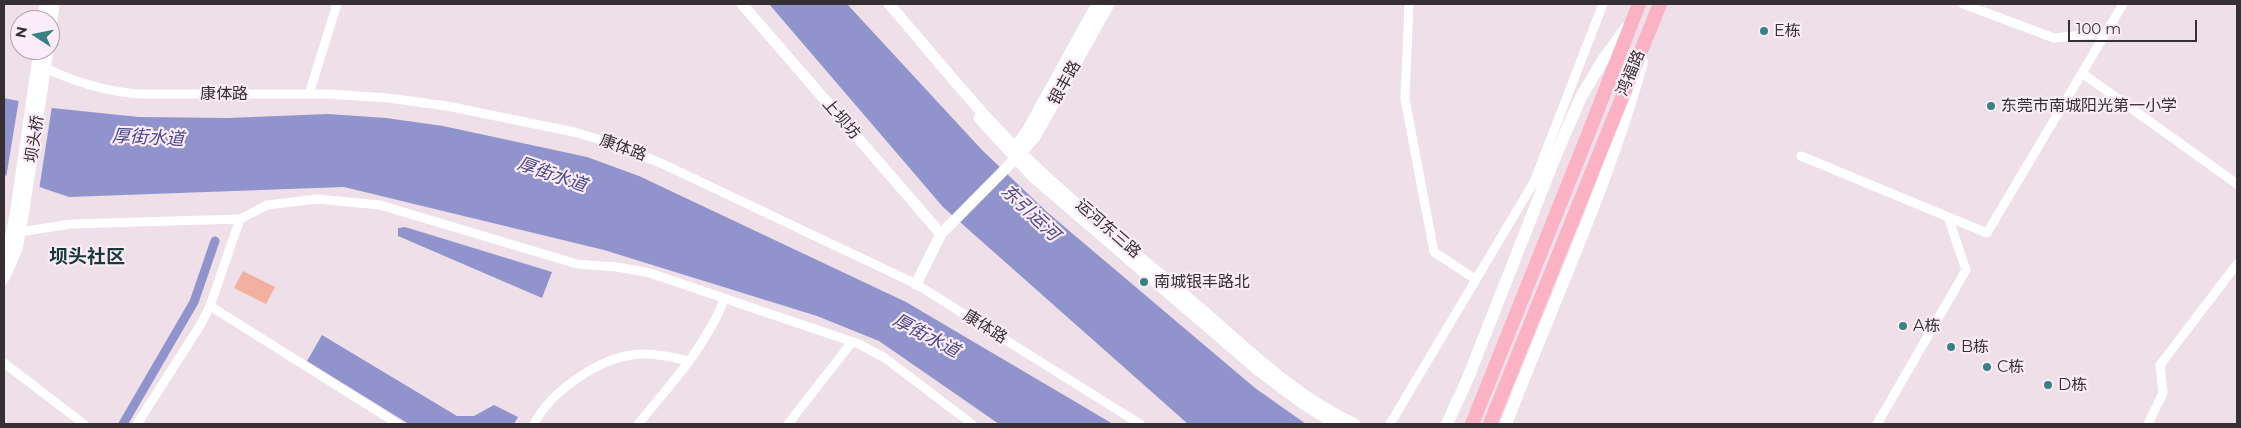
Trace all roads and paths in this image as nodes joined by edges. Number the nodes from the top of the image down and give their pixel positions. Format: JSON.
{"nodes":[{"id":1,"x":337,"y":4,"type":"edge"},
{"id":2,"x":742,"y":4,"type":"edge"},
{"id":3,"x":879,"y":4,"type":"edge"},
{"id":4,"x":889,"y":4,"type":"edge"},
{"id":5,"x":1097,"y":4,"type":"edge"},
{"id":6,"x":1109,"y":4,"type":"edge"},
{"id":7,"x":1409,"y":4,"type":"edge"},
{"id":8,"x":1603,"y":4,"type":"edge"},
{"id":9,"x":1639,"y":4,"type":"edge"},
{"id":10,"x":1660,"y":4,"type":"edge"},
{"id":11,"x":1962,"y":4,"type":"edge"},
{"id":12,"x":2123,"y":4,"type":"edge"},
{"id":13,"x":1633,"y":18,"type":"junction"},
{"id":14,"x":1652,"y":23,"type":"junction"},
{"id":15,"x":2105,"y":33,"type":"junction"},
{"id":16,"x":40,"y":60,"type":"edge"},
{"id":17,"x":44,"y":60,"type":"edge"},
{"id":18,"x":41,"y":67,"type":"junction"},
{"id":19,"x":2082,"y":73,"type":"junction"},
{"id":20,"x":309,"y":94,"type":"junction"},
{"id":21,"x":1017,"y":153,"type":"junction"},
{"id":22,"x":1801,"y":156,"type":"dead end"},
{"id":23,"x":2237,"y":184,"type":"edge"},
{"id":24,"x":20,"y":209,"type":"junction"},
{"id":25,"x":1948,"y":216,"type":"junction"},
{"id":26,"x":240,"y":219,"type":"junction"},
{"id":27,"x":20,"y":232,"type":"junction"},
{"id":28,"x":941,"y":234,"type":"junction"},
{"id":29,"x":4,"y":256,"type":"edge"},
{"id":30,"x":2237,"y":264,"type":"edge"},
{"id":31,"x":4,"y":278,"type":"edge"},
{"id":32,"x":1475,"y":279,"type":"junction"},
{"id":33,"x":916,"y":284,"type":"junction"},
{"id":34,"x":724,"y":300,"type":"junction"},
{"id":35,"x":210,"y":306,"type":"junction"},
{"id":36,"x":852,"y":342,"type":"junction"},
{"id":37,"x":689,"y":361,"type":"junction"},
{"id":38,"x":4,"y":363,"type":"edge"},
{"id":39,"x":84,"y":424,"type":"edge"},
{"id":40,"x":137,"y":424,"type":"edge"},
{"id":41,"x":398,"y":424,"type":"edge"},
{"id":42,"x":534,"y":424,"type":"edge"},
{"id":43,"x":638,"y":424,"type":"edge"},
{"id":44,"x":788,"y":424,"type":"edge"},
{"id":45,"x":972,"y":424,"type":"edge"},
{"id":46,"x":1140,"y":424,"type":"edge"},
{"id":47,"x":1335,"y":424,"type":"edge"},
{"id":48,"x":1354,"y":424,"type":"edge"},
{"id":49,"x":1390,"y":424,"type":"edge"},
{"id":50,"x":1447,"y":424,"type":"edge"},
{"id":51,"x":1472,"y":424,"type":"edge"},
{"id":52,"x":1490,"y":424,"type":"edge"},
{"id":53,"x":1506,"y":424,"type":"edge"},
{"id":54,"x":1877,"y":424,"type":"edge"},
{"id":55,"x":2148,"y":424,"type":"edge"}],
"edges":[{"from":1,"to":20,"type":"street"},
{"from":2,"to":28,"type":"street","name":"上坝坊"},
{"from":3,"to":21,"type":"street","name":"运河东三路"},
{"from":4,"to":21,"type":"street","name":"运河东三路"},
{"from":5,"to":21,"type":"street","name":"银丰路"},
{"from":6,"to":21,"type":"street","name":"银丰路"},
{"from":7,"to":32,"type":"street"},
{"from":8,"to":32,"type":"street"},
{"from":9,"to":13,"type":"main road","name":"鸿福路"},
{"from":10,"to":14,"type":"main road","name":"鸿福路"},
{"from":11,"to":15,"type":"street"},
{"from":12,"to":15,"type":"street"},
{"from":13,"to":50,"type":"main road"},
{"from":13,"to":51,"type":"main road","name":"鸿福路"},
{"from":14,"to":52,"type":"main road","name":"鸿福路"},
{"from":14,"to":53,"type":"main road"},
{"from":15,"to":19,"type":"street"},
{"from":16,"to":18,"type":"street"},
{"from":17,"to":18,"type":"street"},
{"from":18,"to":20,"type":"street","name":"康体路"},
{"from":18,"to":24,"type":"street","name":"坝头桥"},
{"from":19,"to":23,"type":"street"},
{"from":19,"to":25,"type":"street"},
{"from":20,"to":33,"type":"street","name":"康体路"},
{"from":21,"to":28,"type":"street"},
{"from":21,"to":47,"type":"street","name":"运河东三路"},
{"from":21,"to":48,"type":"street","name":"运河东三路"},
{"from":22,"to":25,"type":"street"},
{"from":24,"to":27,"type":"street"},
{"from":24,"to":29,"type":"street"},
{"from":25,"to":54,"type":"street"},
{"from":26,"to":27,"type":"street"},
{"from":26,"to":34,"type":"street"},
{"from":26,"to":35,"type":"street"},
{"from":27,"to":31,"type":"street"},
{"from":28,"to":33,"type":"street"},
{"from":30,"to":55,"type":"street"},
{"from":32,"to":49,"type":"street"},
{"from":33,"to":46,"type":"street","name":"康体路"},
{"from":34,"to":36,"type":"street"},
{"from":34,"to":37,"type":"street"},
{"from":35,"to":40,"type":"street"},
{"from":35,"to":41,"type":"street"},
{"from":36,"to":44,"type":"street"},
{"from":36,"to":45,"type":"street"},
{"from":37,"to":42,"type":"street"},
{"from":37,"to":43,"type":"street"},
{"from":38,"to":39,"type":"street"}]}
